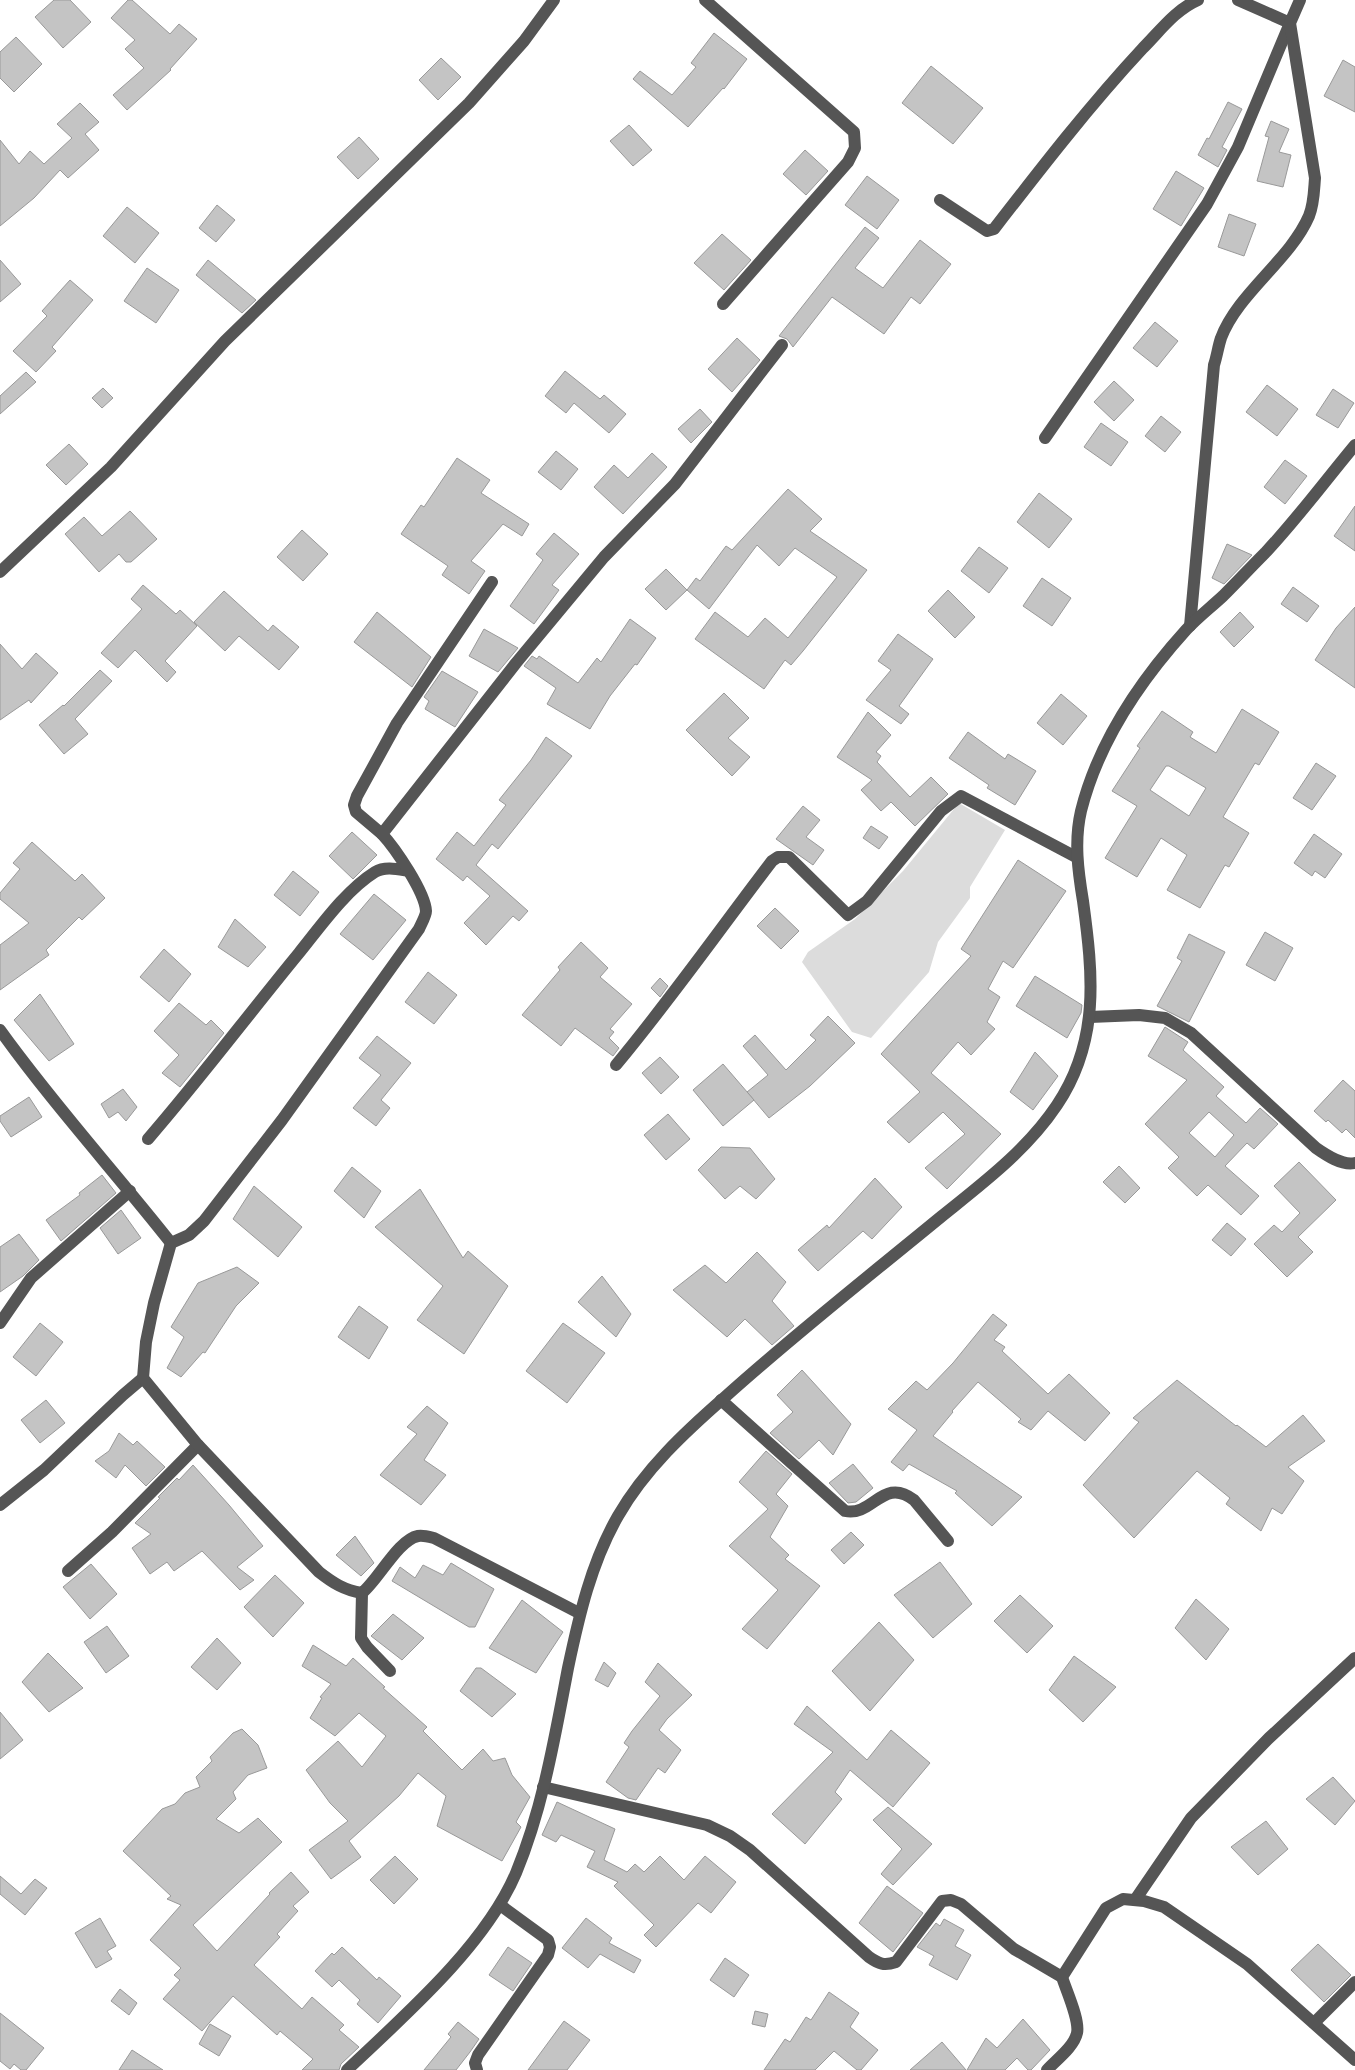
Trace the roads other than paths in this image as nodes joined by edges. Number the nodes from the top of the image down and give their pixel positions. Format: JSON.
{"nodes":[{"id":1,"x":554,"y":0,"type":"edge"},
{"id":2,"x":705,"y":0,"type":"edge"},
{"id":3,"x":1198,"y":0,"type":"edge"},
{"id":4,"x":1238,"y":0,"type":"edge"},
{"id":5,"x":1300,"y":0,"type":"edge"},
{"id":6,"x":1290,"y":23,"type":"junction"},
{"id":7,"x":940,"y":200,"type":"dead end"},
{"id":8,"x":723,"y":304,"type":"dead end"},
{"id":9,"x":782,"y":346,"type":"dead end"},
{"id":10,"x":1045,"y":438,"type":"dead end"},
{"id":11,"x":1355,"y":445,"type":"edge"},
{"id":12,"x":0,"y":572,"type":"edge"},
{"id":13,"x":492,"y":582,"type":"dead end"},
{"id":14,"x":1190,"y":626,"type":"junction"},
{"id":15,"x":382,"y":834,"type":"junction"},
{"id":16,"x":1076,"y":857,"type":"junction"},
{"id":17,"x":408,"y":871,"type":"junction"},
{"id":18,"x":1090,"y":1017,"type":"junction"},
{"id":19,"x":0,"y":1030,"type":"edge"},
{"id":20,"x":616,"y":1065,"type":"dead end"},
{"id":21,"x":148,"y":1139,"type":"dead end"},
{"id":22,"x":1353,"y":1162,"type":"edge"},
{"id":23,"x":130,"y":1191,"type":"junction"},
{"id":24,"x":171,"y":1243,"type":"junction"},
{"id":25,"x":0,"y":1323,"type":"edge"},
{"id":26,"x":143,"y":1378,"type":"junction"},
{"id":27,"x":721,"y":1400,"type":"junction"},
{"id":28,"x":198,"y":1445,"type":"junction"},
{"id":29,"x":0,"y":1505,"type":"edge"},
{"id":30,"x":948,"y":1541,"type":"dead end"},
{"id":31,"x":68,"y":1571,"type":"dead end"},
{"id":32,"x":362,"y":1592,"type":"junction"},
{"id":33,"x":579,"y":1613,"type":"junction"},
{"id":34,"x":1355,"y":1658,"type":"edge"},
{"id":35,"x":390,"y":1671,"type":"dead end"},
{"id":36,"x":543,"y":1786,"type":"junction"},
{"id":37,"x":1135,"y":1900,"type":"junction"},
{"id":38,"x":500,"y":1905,"type":"junction"},
{"id":39,"x":1062,"y":1977,"type":"junction"},
{"id":40,"x":1355,"y":1982,"type":"edge"},
{"id":41,"x":1314,"y":2023,"type":"junction"},
{"id":42,"x":1355,"y":2060,"type":"edge"},
{"id":43,"x":347,"y":2070,"type":"edge"},
{"id":44,"x":477,"y":2070,"type":"edge"},
{"id":45,"x":1047,"y":2070,"type":"edge"}],
"edges":[{"from":1,"to":12,"type":"street"},
{"from":2,"to":8,"type":"street"},
{"from":3,"to":7,"type":"street"},
{"from":4,"to":6,"type":"street"},
{"from":5,"to":6,"type":"street"},
{"from":6,"to":10,"type":"street"},
{"from":6,"to":14,"type":"street"},
{"from":9,"to":15,"type":"street"},
{"from":11,"to":14,"type":"street"},
{"from":13,"to":15,"type":"street"},
{"from":14,"to":16,"type":"street"},
{"from":15,"to":17,"type":"street"},
{"from":16,"to":18,"type":"street"},
{"from":16,"to":20,"type":"street"},
{"from":17,"to":21,"type":"street"},
{"from":17,"to":24,"type":"street"},
{"from":18,"to":22,"type":"street"},
{"from":18,"to":27,"type":"street"},
{"from":19,"to":23,"type":"street"},
{"from":23,"to":24,"type":"street"},
{"from":23,"to":25,"type":"street"},
{"from":24,"to":26,"type":"street"},
{"from":26,"to":28,"type":"street"},
{"from":26,"to":29,"type":"street"},
{"from":27,"to":30,"type":"street"},
{"from":27,"to":33,"type":"street"},
{"from":28,"to":31,"type":"street"},
{"from":28,"to":32,"type":"street"},
{"from":32,"to":33,"type":"street"},
{"from":32,"to":35,"type":"street"},
{"from":33,"to":36,"type":"street"},
{"from":34,"to":37,"type":"street"},
{"from":36,"to":38,"type":"street"},
{"from":36,"to":39,"type":"street"},
{"from":37,"to":39,"type":"street"},
{"from":37,"to":41,"type":"street"},
{"from":38,"to":43,"type":"street"},
{"from":38,"to":44,"type":"street"},
{"from":39,"to":45,"type":"street"},
{"from":40,"to":41,"type":"street"},
{"from":41,"to":42,"type":"street"}]}
